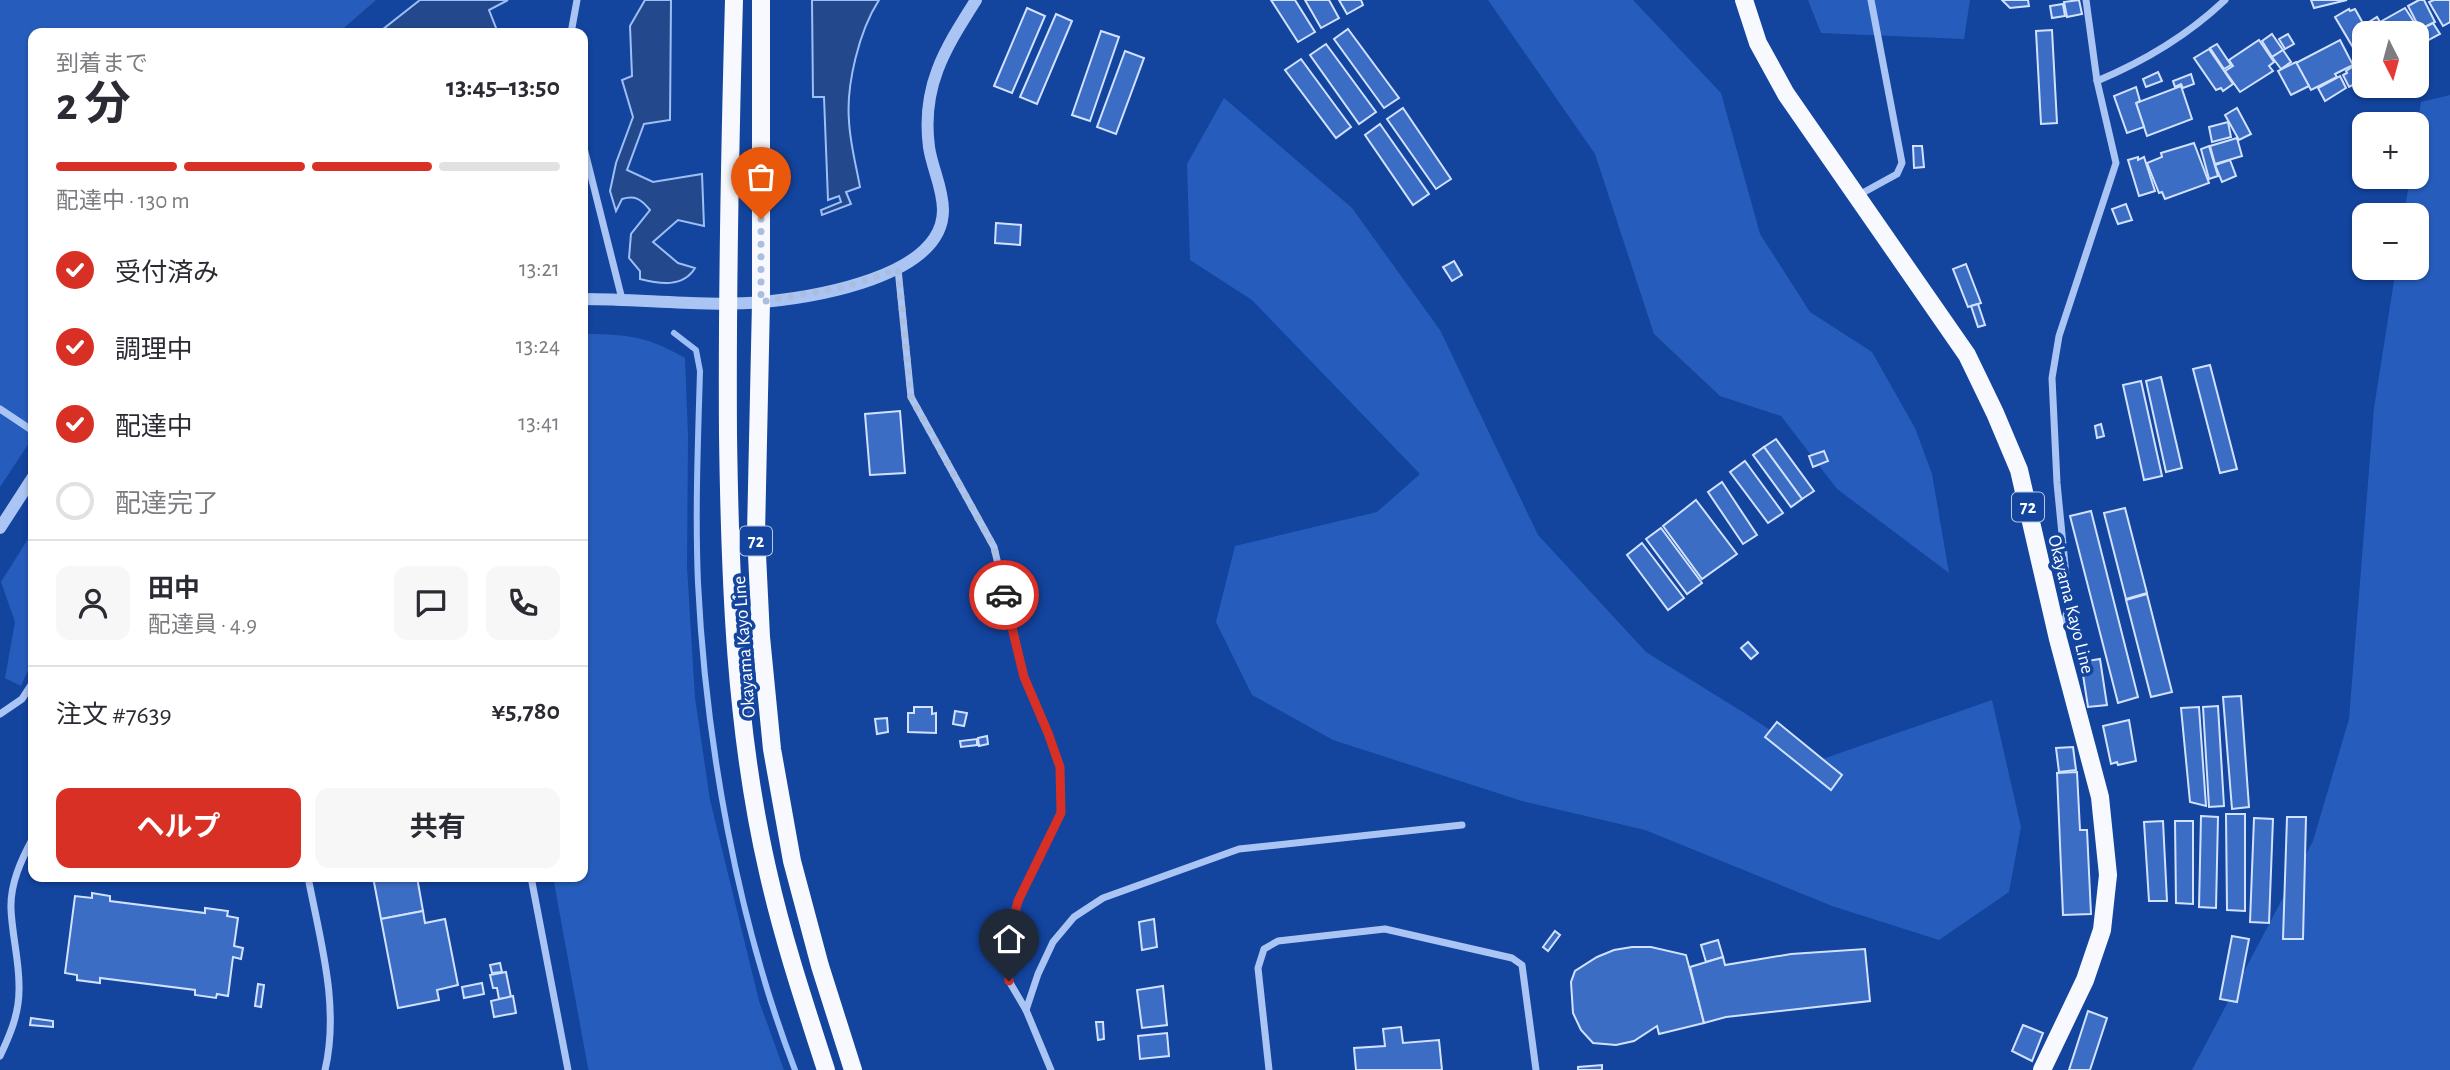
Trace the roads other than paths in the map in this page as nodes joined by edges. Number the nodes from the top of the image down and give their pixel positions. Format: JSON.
{"nodes":[{"id":1,"x":577,"y":0,"type":"edge"},
{"id":2,"x":734,"y":0,"type":"edge"},
{"id":3,"x":761,"y":0,"type":"edge"},
{"id":4,"x":976,"y":0,"type":"edge"},
{"id":5,"x":1744,"y":0,"type":"edge"},
{"id":6,"x":1871,"y":0,"type":"edge"},
{"id":7,"x":2086,"y":0,"type":"edge"},
{"id":8,"x":2225,"y":0,"type":"edge"},
{"id":9,"x":573,"y":28,"type":"edge"},
{"id":10,"x":2097,"y":81,"type":"junction"},
{"id":11,"x":588,"y":164,"type":"edge"},
{"id":12,"x":1857,"y":197,"type":"junction"},
{"id":13,"x":898,"y":269,"type":"junction"},
{"id":14,"x":588,"y":299,"type":"edge"},
{"id":15,"x":622,"y":299,"type":"junction"},
{"id":16,"x":727,"y":302,"type":"junction"},
{"id":17,"x":761,"y":302,"type":"junction"},
{"id":18,"x":0,"y":409,"type":"edge"},
{"id":19,"x":28,"y":428,"type":"edge"},
{"id":20,"x":28,"y":485,"type":"edge"},
{"id":21,"x":0,"y":528,"type":"edge"},
{"id":22,"x":2058,"y":639,"type":"junction"},
{"id":23,"x":28,"y":690,"type":"edge"},
{"id":24,"x":0,"y":714,"type":"edge"},
{"id":25,"x":1462,"y":825,"type":"dead end"},
{"id":26,"x":28,"y":848,"type":"edge"},
{"id":27,"x":309,"y":882,"type":"edge"},
{"id":28,"x":532,"y":882,"type":"edge"},
{"id":29,"x":1026,"y":1010,"type":"junction"},
{"id":30,"x":0,"y":1056,"type":"edge"},
{"id":31,"x":326,"y":1070,"type":"edge"},
{"id":32,"x":568,"y":1070,"type":"edge"},
{"id":33,"x":826,"y":1070,"type":"edge"},
{"id":34,"x":853,"y":1070,"type":"edge"},
{"id":35,"x":1051,"y":1070,"type":"edge"},
{"id":36,"x":1269,"y":1070,"type":"edge"},
{"id":37,"x":1536,"y":1070,"type":"edge"},
{"id":38,"x":2042,"y":1070,"type":"edge"}],
"edges":[{"from":1,"to":9,"type":"street"},
{"from":2,"to":16,"type":"main road","name":"Okayama Kayo Line","number":"72"},
{"from":3,"to":17,"type":"main road","name":"Okayama Kayo Line","number":"72"},
{"from":4,"to":13,"type":"street"},
{"from":5,"to":12,"type":"main road","name":"Okayama Kayo Line","number":"72"},
{"from":6,"to":12,"type":"street"},
{"from":7,"to":10,"type":"street"},
{"from":8,"to":10,"type":"street"},
{"from":10,"to":22,"type":"street"},
{"from":11,"to":15,"type":"street"},
{"from":12,"to":22,"type":"main road","name":"Okayama Kayo Line","number":"72"},
{"from":13,"to":17,"type":"street"},
{"from":13,"to":29,"type":"street"},
{"from":14,"to":15,"type":"street"},
{"from":15,"to":16,"type":"street"},
{"from":16,"to":17,"type":"street"},
{"from":16,"to":33,"type":"main road","name":"Okayama Kayo Line","number":"72"},
{"from":17,"to":34,"type":"main road","name":"Okayama Kayo Line","number":"72"},
{"from":18,"to":19,"type":"street"},
{"from":20,"to":21,"type":"street"},
{"from":22,"to":38,"type":"main road","name":"Okayama Kayo Line","number":"72"},
{"from":23,"to":24,"type":"street"},
{"from":25,"to":29,"type":"street"},
{"from":26,"to":30,"type":"street"},
{"from":27,"to":31,"type":"street"},
{"from":28,"to":32,"type":"street"},
{"from":29,"to":35,"type":"street"},
{"from":36,"to":37,"type":"street"}]}
